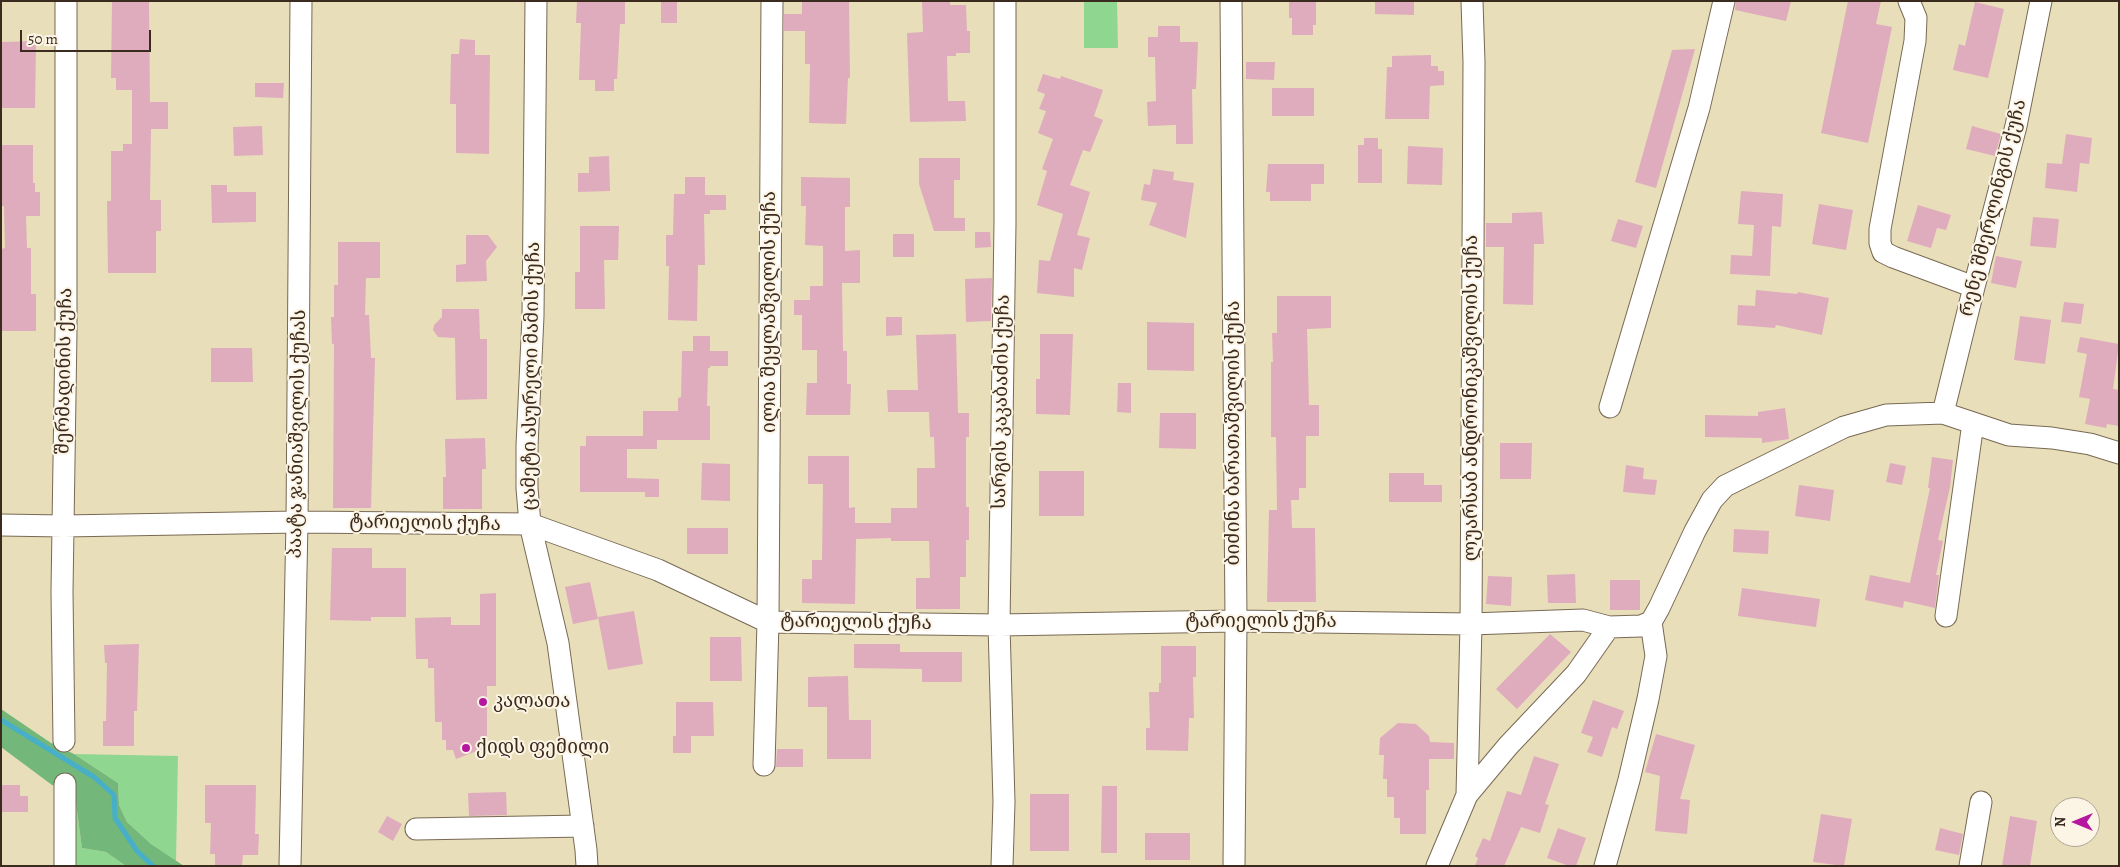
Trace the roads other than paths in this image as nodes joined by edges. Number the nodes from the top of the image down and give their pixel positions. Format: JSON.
{"nodes":[{"id":1,"x":66,"y":1,"type":"edge"},
{"id":2,"x":302,"y":1,"type":"edge"},
{"id":3,"x":536,"y":1,"type":"edge"},
{"id":4,"x":772,"y":1,"type":"edge"},
{"id":5,"x":1005,"y":1,"type":"edge"},
{"id":6,"x":1231,"y":1,"type":"edge"},
{"id":7,"x":1472,"y":1,"type":"edge"},
{"id":8,"x":1724,"y":1,"type":"edge"},
{"id":9,"x":1909,"y":1,"type":"edge"},
{"id":10,"x":2041,"y":1,"type":"edge"},
{"id":11,"x":1974,"y":287,"type":"junction"},
{"id":12,"x":1610,"y":407,"type":"dead end"},
{"id":13,"x":1943,"y":413,"type":"junction"},
{"id":14,"x":1973,"y":423,"type":"junction"},
{"id":15,"x":2119,"y":453,"type":"edge"},
{"id":16,"x":297,"y":522,"type":"junction"},
{"id":17,"x":530,"y":524,"type":"junction"},
{"id":18,"x":1,"y":525,"type":"edge"},
{"id":19,"x":63,"y":526,"type":"junction"},
{"id":20,"x":1946,"y":616,"type":"dead end"},
{"id":21,"x":1236,"y":621,"type":"junction"},
{"id":22,"x":768,"y":622,"type":"junction"},
{"id":23,"x":1651,"y":622,"type":"junction"},
{"id":24,"x":1471,"y":624,"type":"junction"},
{"id":25,"x":999,"y":626,"type":"junction"},
{"id":26,"x":1609,"y":627,"type":"junction"},
{"id":27,"x":64,"y":741,"type":"dead end"},
{"id":28,"x":764,"y":765,"type":"dead end"},
{"id":29,"x":65,"y":784,"type":"dead end"},
{"id":30,"x":1467,"y":796,"type":"junction"},
{"id":31,"x":1981,"y":802,"type":"dead end"},
{"id":32,"x":583,"y":826,"type":"junction"},
{"id":33,"x":416,"y":829,"type":"dead end"},
{"id":34,"x":66,"y":866,"type":"edge"},
{"id":35,"x":290,"y":866,"type":"edge"},
{"id":36,"x":587,"y":866,"type":"edge"},
{"id":37,"x":1002,"y":866,"type":"edge"},
{"id":38,"x":1234,"y":866,"type":"edge"},
{"id":39,"x":1437,"y":866,"type":"edge"},
{"id":40,"x":1605,"y":866,"type":"edge"},
{"id":41,"x":1970,"y":866,"type":"edge"}],
"edges":[{"from":1,"to":19,"type":"street","name":"შერმადინის ქუჩა"},
{"from":2,"to":16,"type":"street","name":"პაატა ჯანიაშვილის ქუჩას"},
{"from":3,"to":17,"type":"street","name":"ცამეტი ასურელი მამის ქუჩა"},
{"from":4,"to":22,"type":"street","name":"ილია შეყლაშვილის ქუჩა"},
{"from":5,"to":25,"type":"street","name":"სარგის კაკაბაძის ქუჩა"},
{"from":6,"to":21,"type":"street","name":"ბიძინა ბარათაშვილის ქუჩა"},
{"from":7,"to":24,"type":"street","name":"ლუარსაბ ანდრონიკაშვილის ქუჩა"},
{"from":8,"to":12,"type":"street"},
{"from":9,"to":11,"type":"street"},
{"from":10,"to":11,"type":"street","name":"რენე შმერლინგის ქუჩა"},
{"from":11,"to":13,"type":"street","name":"რენე შმერლინგის ქუჩა"},
{"from":13,"to":14,"type":"street"},
{"from":13,"to":23,"type":"street"},
{"from":14,"to":15,"type":"street"},
{"from":14,"to":20,"type":"street"},
{"from":16,"to":17,"type":"street","name":"ტარიელის ქუჩა"},
{"from":16,"to":19,"type":"street","name":"ტარიელის ქუჩა"},
{"from":16,"to":35,"type":"street","name":"პაატა ჯანიაშვილის ქუჩას"},
{"from":17,"to":22,"type":"street","name":"ტარიელის ქუჩა"},
{"from":17,"to":32,"type":"street","name":"ცამეტი ასურელი მამის ქუჩა"},
{"from":18,"to":19,"type":"street","name":"ტარიელის ქუჩა"},
{"from":19,"to":27,"type":"street","name":"შერმადინის ქუჩა"},
{"from":21,"to":24,"type":"street","name":"ტარიელის ქუჩა"},
{"from":21,"to":25,"type":"street","name":"ტარიელის ქუჩა"},
{"from":21,"to":38,"type":"street","name":"ბიძინა ბარათაშვილის ქუჩა"},
{"from":22,"to":25,"type":"street","name":"ტარიელის ქუჩა"},
{"from":22,"to":28,"type":"street","name":"ილია შეყლაშვილის ქუჩა"},
{"from":23,"to":26,"type":"street","name":"ტარიელის ქუჩა"},
{"from":23,"to":40,"type":"street"},
{"from":24,"to":26,"type":"street","name":"ტარიელის ქუჩა"},
{"from":24,"to":30,"type":"street","name":"ლუარსაბ ანდრონიკაშვილის ქუჩა"},
{"from":25,"to":37,"type":"street","name":"სარგის კაკაბაძის ქუჩა"},
{"from":26,"to":30,"type":"street"},
{"from":29,"to":34,"type":"street"},
{"from":30,"to":39,"type":"street"},
{"from":31,"to":41,"type":"street"},
{"from":32,"to":33,"type":"street"},
{"from":32,"to":36,"type":"street","name":"ცამეტი ასურელი მამის ქუჩა"}]}
